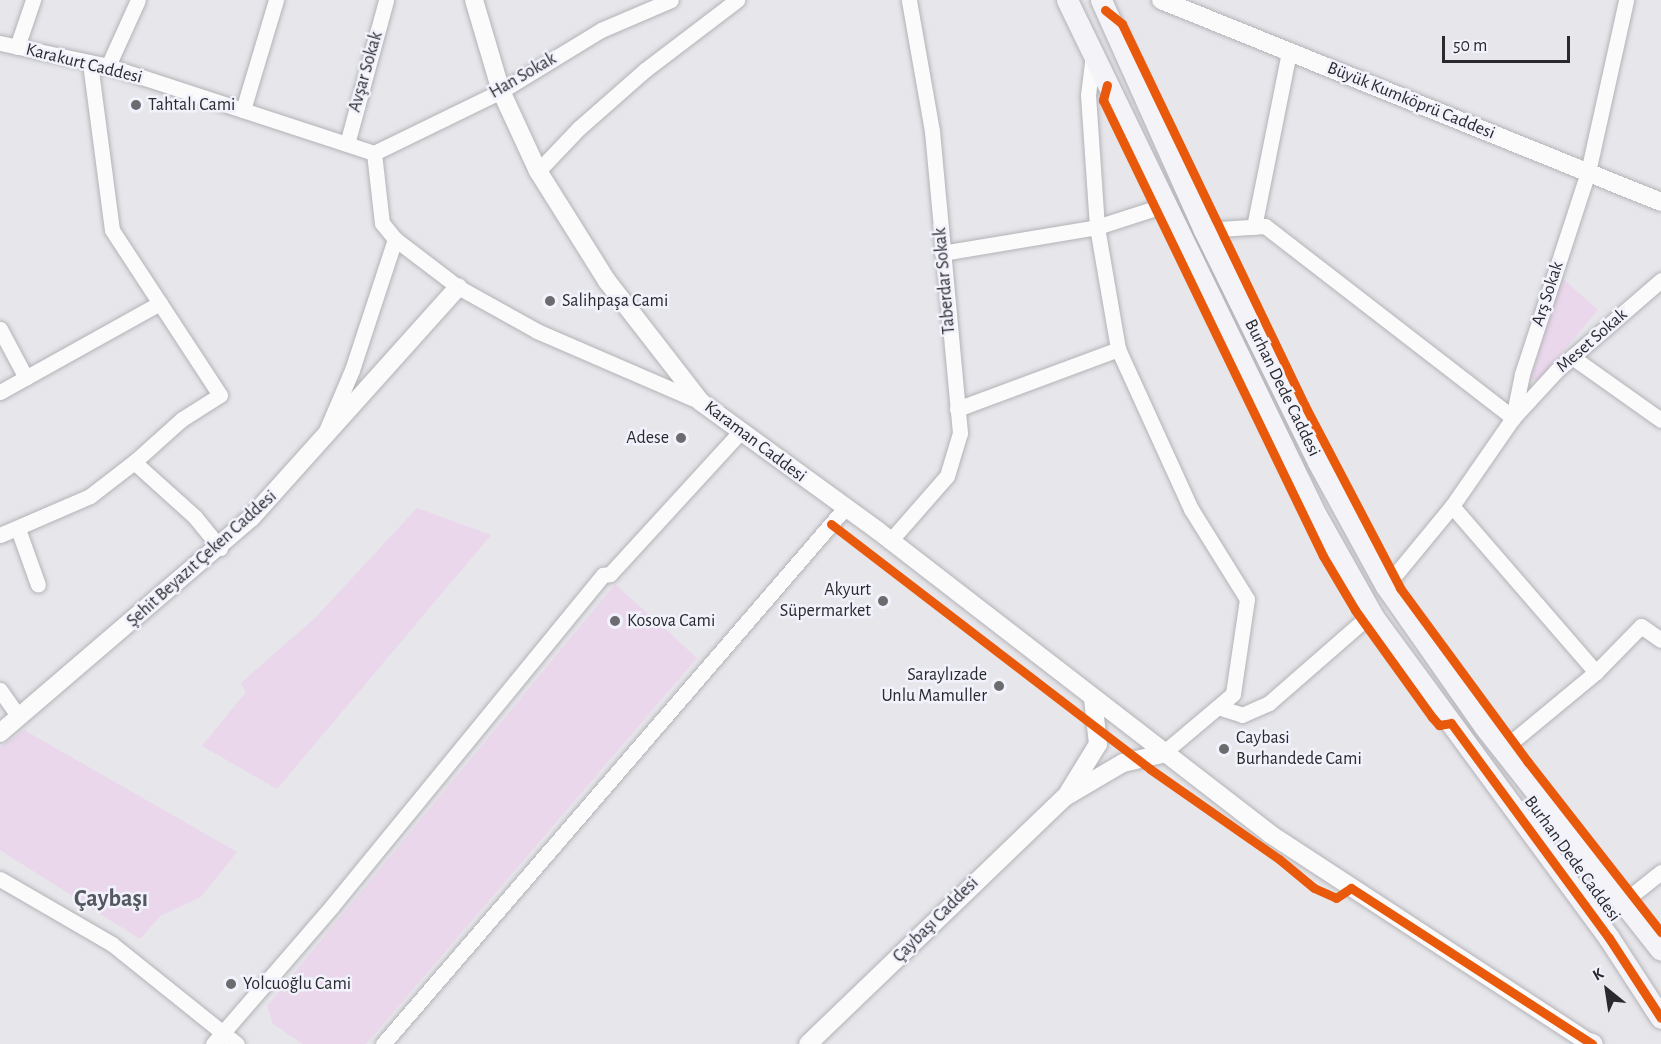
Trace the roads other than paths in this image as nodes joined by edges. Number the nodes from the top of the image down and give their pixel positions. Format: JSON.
{"nodes":[{"id":1,"x":33,"y":0,"type":"edge"},
{"id":2,"x":138,"y":0,"type":"edge"},
{"id":3,"x":276,"y":0,"type":"edge"},
{"id":4,"x":386,"y":0,"type":"edge"},
{"id":5,"x":474,"y":0,"type":"edge"},
{"id":6,"x":671,"y":0,"type":"edge"},
{"id":7,"x":737,"y":0,"type":"edge"},
{"id":8,"x":909,"y":0,"type":"edge"},
{"id":9,"x":1067,"y":0,"type":"edge"},
{"id":10,"x":1101,"y":0,"type":"edge"},
{"id":11,"x":1161,"y":0,"type":"edge"},
{"id":12,"x":1626,"y":0,"type":"edge"},
{"id":13,"x":646,"y":5,"type":"edge"},
{"id":14,"x":0,"y":44,"type":"edge"},
{"id":15,"x":17,"y":47,"type":"junction"},
{"id":16,"x":1289,"y":52,"type":"junction"},
{"id":17,"x":1093,"y":55,"type":"junction"},
{"id":18,"x":90,"y":63,"type":"junction"},
{"id":19,"x":108,"y":66,"type":"junction"},
{"id":20,"x":501,"y":91,"type":"junction"},
{"id":21,"x":243,"y":110,"type":"junction"},
{"id":22,"x":347,"y":144,"type":"junction"},
{"id":23,"x":374,"y":153,"type":"junction"},
{"id":24,"x":538,"y":171,"type":"junction"},
{"id":25,"x":1588,"y":172,"type":"junction"},
{"id":26,"x":1661,"y":202,"type":"edge"},
{"id":27,"x":1165,"y":205,"type":"junction"},
{"id":28,"x":1098,"y":227,"type":"junction"},
{"id":29,"x":1254,"y":227,"type":"junction"},
{"id":30,"x":1204,"y":230,"type":"junction"},
{"id":31,"x":395,"y":239,"type":"junction"},
{"id":32,"x":942,"y":253,"type":"junction"},
{"id":33,"x":1661,"y":280,"type":"edge"},
{"id":34,"x":458,"y":287,"type":"junction"},
{"id":35,"x":160,"y":303,"type":"junction"},
{"id":36,"x":0,"y":329,"type":"edge"},
{"id":37,"x":1118,"y":349,"type":"junction"},
{"id":38,"x":1572,"y":357,"type":"junction"},
{"id":39,"x":26,"y":378,"type":"junction"},
{"id":40,"x":0,"y":392,"type":"edge"},
{"id":41,"x":701,"y":402,"type":"junction"},
{"id":42,"x":957,"y":409,"type":"junction"},
{"id":43,"x":1512,"y":418,"type":"junction"},
{"id":44,"x":1661,"y":420,"type":"edge"},
{"id":45,"x":739,"y":433,"type":"junction"},
{"id":46,"x":319,"y":446,"type":"junction"},
{"id":47,"x":134,"y":462,"type":"junction"},
{"id":48,"x":1452,"y":506,"type":"junction"},
{"id":49,"x":844,"y":509,"type":"junction"},
{"id":50,"x":18,"y":529,"type":"junction"},
{"id":51,"x":0,"y":535,"type":"edge"},
{"id":52,"x":890,"y":541,"type":"junction"},
{"id":53,"x":220,"y":548,"type":"junction"},
{"id":54,"x":38,"y":585,"type":"dead end"},
{"id":55,"x":1386,"y":586,"type":"junction"},
{"id":56,"x":1372,"y":613,"type":"junction"},
{"id":57,"x":1661,"y":640,"type":"edge"},
{"id":58,"x":1596,"y":672,"type":"junction"},
{"id":59,"x":0,"y":690,"type":"edge"},
{"id":60,"x":1093,"y":699,"type":"junction"},
{"id":61,"x":1218,"y":707,"type":"junction"},
{"id":62,"x":19,"y":717,"type":"junction"},
{"id":63,"x":0,"y":733,"type":"edge"},
{"id":64,"x":1503,"y":749,"type":"junction"},
{"id":65,"x":1162,"y":754,"type":"junction"},
{"id":66,"x":1065,"y":797,"type":"junction"},
{"id":67,"x":1661,"y":872,"type":"edge"},
{"id":68,"x":0,"y":879,"type":"edge"},
{"id":69,"x":1622,"y":903,"type":"junction"},
{"id":70,"x":1661,"y":950,"type":"edge"},
{"id":71,"x":1661,"y":1018,"type":"edge"},
{"id":72,"x":217,"y":1039,"type":"edge"},
{"id":73,"x":237,"y":1044,"type":"edge"},
{"id":74,"x":383,"y":1044,"type":"edge"},
{"id":75,"x":808,"y":1044,"type":"edge"},
{"id":76,"x":1590,"y":1044,"type":"edge"}],
"edges":[{"from":1,"to":15,"type":"street"},
{"from":2,"to":19,"type":"street"},
{"from":3,"to":21,"type":"street"},
{"from":4,"to":22,"type":"street","name":"Avşar Sokak"},
{"from":5,"to":20,"type":"street","name":"Karaman Caddesi"},
{"from":6,"to":13,"type":"street","name":"Han Sokak"},
{"from":7,"to":24,"type":"street"},
{"from":8,"to":32,"type":"street","name":"Taberdar Sokak"},
{"from":9,"to":17,"type":"main road","name":"Burhan Dede Caddesi"},
{"from":10,"to":30,"type":"main road","name":"Burhan Dede Caddesi"},
{"from":11,"to":16,"type":"street","name":"Büyük Kumköprü Caddesi"},
{"from":12,"to":25,"type":"street","name":"Arş Sokak"},
{"from":13,"to":20,"type":"street","name":"Han Sokak"},
{"from":14,"to":15,"type":"street","name":"Karakurt Caddesi"},
{"from":15,"to":18,"type":"street","name":"Karakurt Caddesi"},
{"from":16,"to":25,"type":"street","name":"Büyük Kumköprü Caddesi"},
{"from":16,"to":29,"type":"street"},
{"from":17,"to":27,"type":"main road","name":"Burhan Dede Caddesi"},
{"from":17,"to":28,"type":"street"},
{"from":18,"to":19,"type":"street","name":"Karakurt Caddesi"},
{"from":18,"to":35,"type":"street"},
{"from":19,"to":21,"type":"street","name":"Karakurt Caddesi"},
{"from":20,"to":23,"type":"street","name":"Han Sokak"},
{"from":20,"to":24,"type":"street","name":"Karaman Caddesi"},
{"from":21,"to":22,"type":"street","name":"Karakurt Caddesi"},
{"from":22,"to":23,"type":"street","name":"Karakurt Caddesi"},
{"from":23,"to":31,"type":"street"},
{"from":24,"to":41,"type":"street","name":"Karaman Caddesi"},
{"from":25,"to":26,"type":"street","name":"Büyük Kumköprü Caddesi"},
{"from":25,"to":43,"type":"street","name":"Arş Sokak"},
{"from":27,"to":28,"type":"street"},
{"from":27,"to":56,"type":"main road","name":"Burhan Dede Caddesi"},
{"from":28,"to":32,"type":"street"},
{"from":28,"to":37,"type":"street"},
{"from":29,"to":30,"type":"street"},
{"from":29,"to":43,"type":"street"},
{"from":30,"to":55,"type":"main road","name":"Burhan Dede Caddesi"},
{"from":31,"to":34,"type":"street"},
{"from":31,"to":46,"type":"street"},
{"from":32,"to":42,"type":"street","name":"Taberdar Sokak"},
{"from":33,"to":38,"type":"street","name":"Meset Sokak"},
{"from":34,"to":41,"type":"street"},
{"from":34,"to":46,"type":"street","name":"Şehit Beyazıt Çeken Caddesi"},
{"from":35,"to":39,"type":"street"},
{"from":35,"to":47,"type":"street"},
{"from":36,"to":39,"type":"street"},
{"from":37,"to":42,"type":"street"},
{"from":37,"to":61,"type":"street"},
{"from":38,"to":43,"type":"street","name":"Meset Sokak"},
{"from":38,"to":44,"type":"street"},
{"from":39,"to":40,"type":"street"},
{"from":41,"to":45,"type":"street","name":"Karaman Caddesi"},
{"from":42,"to":52,"type":"street","name":"Taberdar Sokak"},
{"from":43,"to":48,"type":"street"},
{"from":45,"to":49,"type":"street","name":"Karaman Caddesi"},
{"from":45,"to":72,"type":"street"},
{"from":46,"to":53,"type":"street","name":"Şehit Beyazıt Çeken Caddesi"},
{"from":47,"to":50,"type":"street"},
{"from":47,"to":53,"type":"street"},
{"from":48,"to":55,"type":"street"},
{"from":48,"to":58,"type":"street"},
{"from":49,"to":52,"type":"street","name":"Karaman Caddesi"},
{"from":49,"to":74,"type":"street"},
{"from":50,"to":51,"type":"street"},
{"from":50,"to":54,"type":"street"},
{"from":52,"to":60,"type":"street","name":"Karaman Caddesi"},
{"from":53,"to":62,"type":"street","name":"Şehit Beyazıt Çeken Caddesi"},
{"from":55,"to":64,"type":"main road","name":"Burhan Dede Caddesi"},
{"from":56,"to":61,"type":"street"},
{"from":56,"to":71,"type":"main road","name":"Burhan Dede Caddesi"},
{"from":57,"to":58,"type":"street"},
{"from":58,"to":64,"type":"street"},
{"from":59,"to":62,"type":"street"},
{"from":60,"to":65,"type":"street","name":"Karaman Caddesi"},
{"from":60,"to":66,"type":"street"},
{"from":61,"to":65,"type":"street"},
{"from":62,"to":63,"type":"street","name":"Şehit Beyazıt Çeken Caddesi"},
{"from":64,"to":69,"type":"main road","name":"Burhan Dede Caddesi"},
{"from":65,"to":66,"type":"street"},
{"from":65,"to":76,"type":"street","name":"Karaman Caddesi"},
{"from":66,"to":75,"type":"street","name":"Çaybaşı Caddesi"},
{"from":67,"to":69,"type":"street"},
{"from":68,"to":72,"type":"street"},
{"from":69,"to":70,"type":"main road","name":"Burhan Dede Caddesi"},
{"from":72,"to":73,"type":"street"}]}
